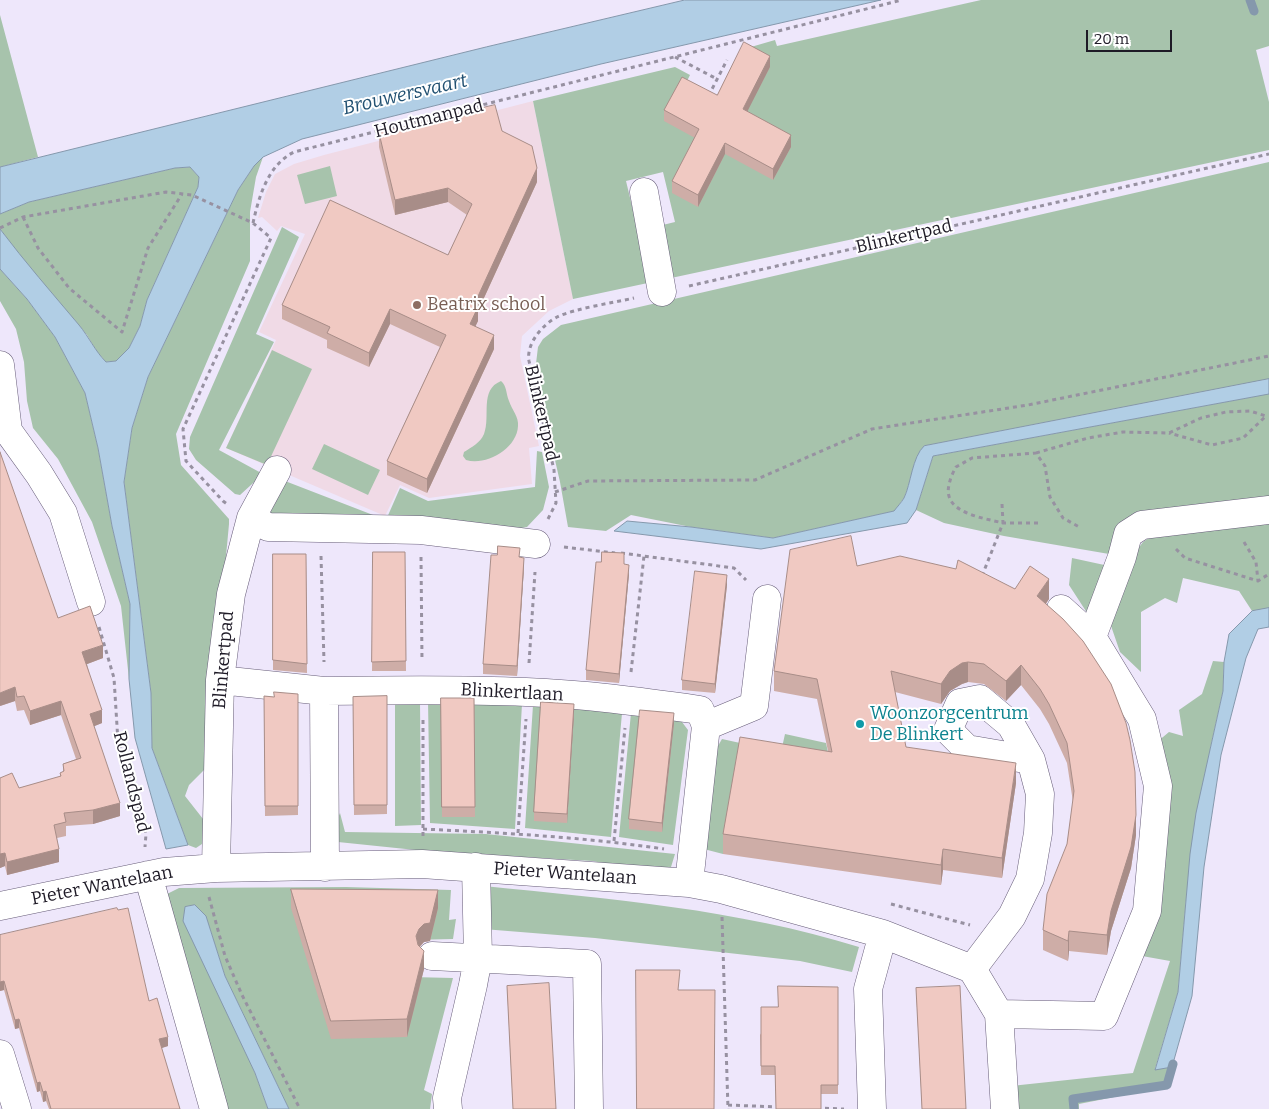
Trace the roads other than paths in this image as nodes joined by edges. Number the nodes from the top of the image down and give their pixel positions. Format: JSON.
{"nodes":[{"id":1,"x":644,"y":192,"type":"dead end"},
{"id":2,"x":662,"y":292,"type":"road end"},
{"id":3,"x":0,"y":365,"type":"edge"},
{"id":4,"x":277,"y":470,"type":"dead end"},
{"id":5,"x":1269,"y":510,"type":"edge"},
{"id":6,"x":251,"y":518,"type":"junction"},
{"id":7,"x":536,"y":544,"type":"road end"},
{"id":8,"x":767,"y":599,"type":"road end"},
{"id":9,"x":90,"y":602,"type":"road end"},
{"id":10,"x":1061,"y":609,"type":"dead end"},
{"id":11,"x":1092,"y":637,"type":"junction"},
{"id":12,"x":220,"y":680,"type":"junction"},
{"id":13,"x":324,"y":691,"type":"junction"},
{"id":14,"x":706,"y":726,"type":"junction"},
{"id":15,"x":1031,"y":760,"type":"dead end"},
{"id":16,"x":326,"y":867,"type":"junction"},
{"id":17,"x":476,"y":867,"type":"junction"},
{"id":18,"x":209,"y":869,"type":"junction"},
{"id":19,"x":148,"y":875,"type":"junction"},
{"id":20,"x":689,"y":883,"type":"junction"},
{"id":21,"x":0,"y":906,"type":"edge"},
{"id":22,"x":883,"y":934,"type":"junction"},
{"id":23,"x":432,"y":956,"type":"dead end"},
{"id":24,"x":478,"y":958,"type":"junction"},
{"id":25,"x":972,"y":969,"type":"junction"},
{"id":26,"x":999,"y":1014,"type":"junction"},
{"id":27,"x":0,"y":1054,"type":"edge"},
{"id":28,"x":17,"y":1109,"type":"edge"},
{"id":29,"x":214,"y":1109,"type":"edge"},
{"id":30,"x":448,"y":1109,"type":"edge"},
{"id":31,"x":589,"y":1109,"type":"edge"},
{"id":32,"x":872,"y":1109,"type":"edge"},
{"id":33,"x":1005,"y":1109,"type":"edge"}],
"edges":[{"from":1,"to":2,"type":"street"},
{"from":3,"to":9,"type":"street"},
{"from":4,"to":6,"type":"street"},
{"from":5,"to":11,"type":"street"},
{"from":6,"to":7,"type":"street"},
{"from":6,"to":12,"type":"street","name":"Blinkertpad"},
{"from":8,"to":14,"type":"street"},
{"from":10,"to":11,"type":"street"},
{"from":11,"to":26,"type":"street"},
{"from":12,"to":13,"type":"street"},
{"from":12,"to":18,"type":"street","name":"Blinkertpad"},
{"from":13,"to":14,"type":"street","name":"Blinkertlaan"},
{"from":13,"to":16,"type":"street"},
{"from":14,"to":20,"type":"street"},
{"from":15,"to":25,"type":"street"},
{"from":16,"to":17,"type":"street","name":"Pieter Wantelaan"},
{"from":16,"to":18,"type":"street","name":"Pieter Wantelaan"},
{"from":17,"to":20,"type":"street","name":"Pieter Wantelaan"},
{"from":17,"to":24,"type":"street"},
{"from":18,"to":19,"type":"street","name":"Pieter Wantelaan"},
{"from":19,"to":21,"type":"street","name":"Pieter Wantelaan"},
{"from":19,"to":29,"type":"street"},
{"from":20,"to":22,"type":"street","name":"Pieter Wantelaan"},
{"from":22,"to":25,"type":"street","name":"Pieter Wantelaan"},
{"from":22,"to":32,"type":"street"},
{"from":23,"to":24,"type":"street"},
{"from":24,"to":30,"type":"street"},
{"from":24,"to":31,"type":"street"},
{"from":25,"to":26,"type":"street"},
{"from":26,"to":33,"type":"street"},
{"from":27,"to":28,"type":"street"}]}
